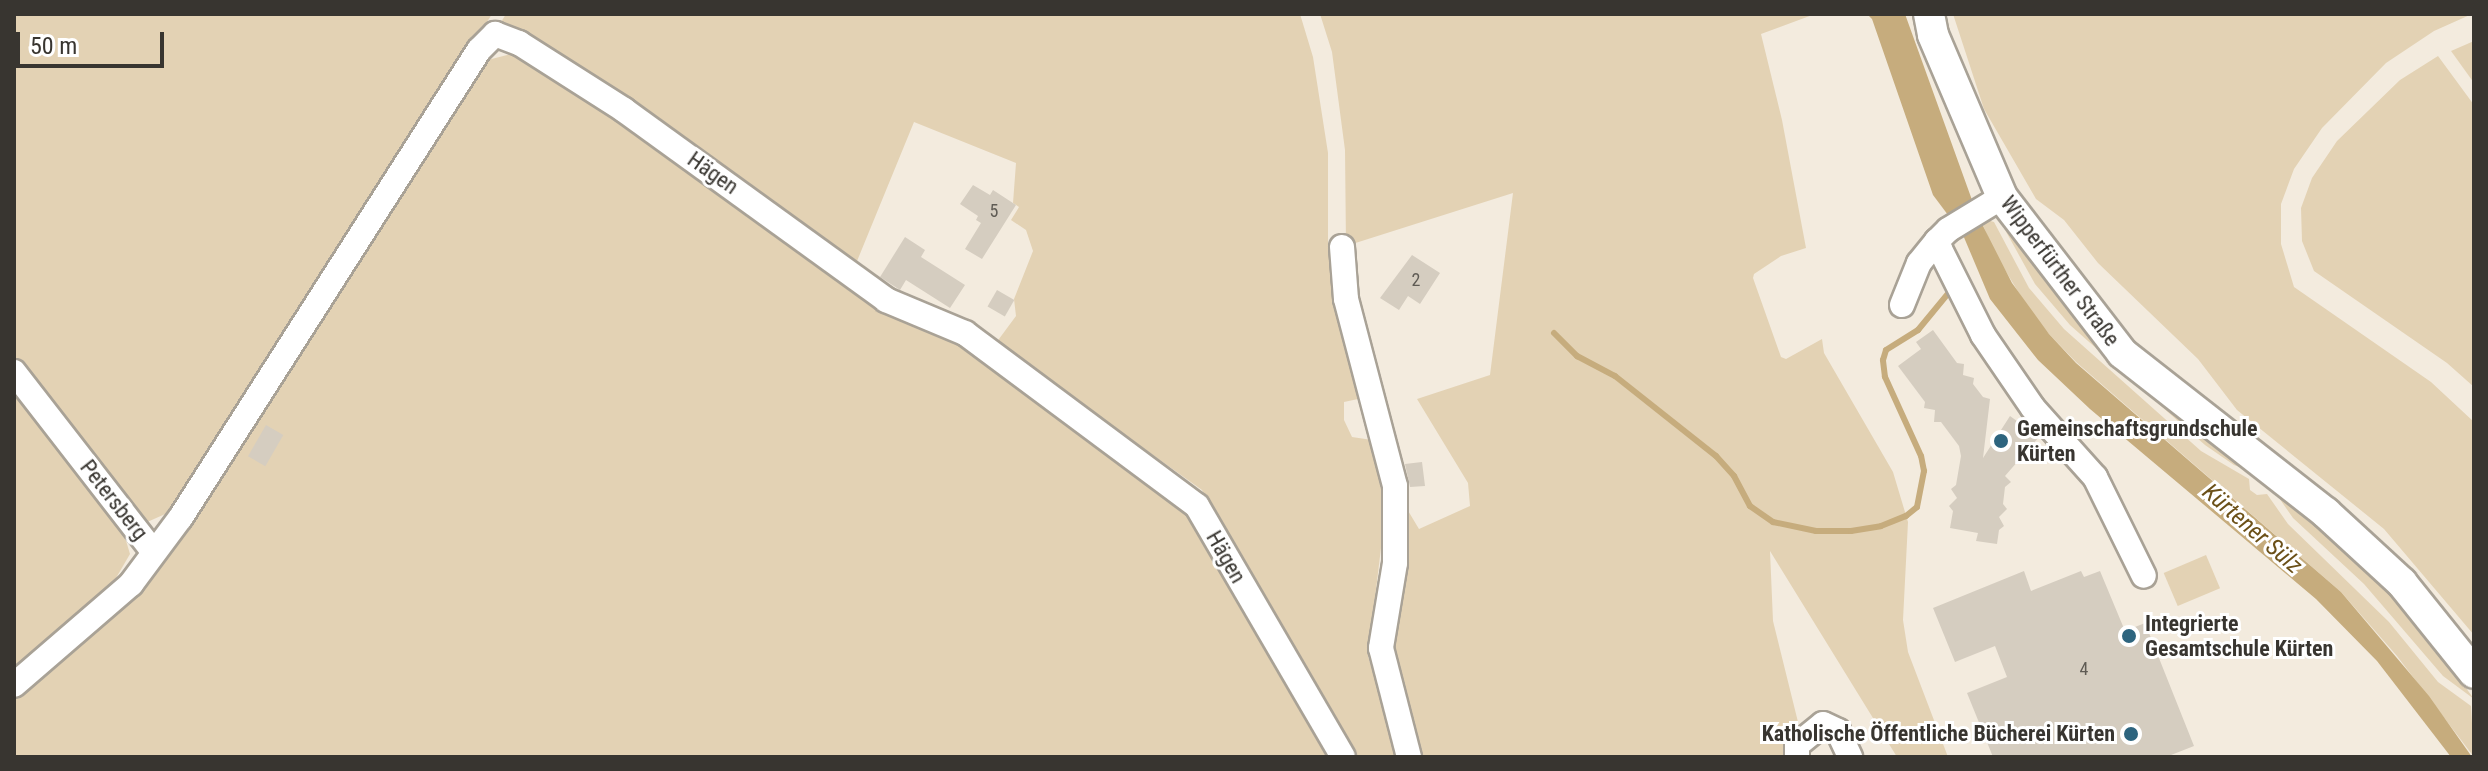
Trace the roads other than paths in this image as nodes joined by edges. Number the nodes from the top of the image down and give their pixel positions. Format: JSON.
{"nodes":[{"id":1,"x":1929,"y":14,"type":"edge"},
{"id":2,"x":1995,"y":201,"type":"junction"},
{"id":3,"x":1942,"y":240,"type":"junction"},
{"id":4,"x":1342,"y":247,"type":"dead end"},
{"id":5,"x":1902,"y":305,"type":"dead end"},
{"id":6,"x":14,"y":372,"type":"edge"},
{"id":7,"x":153,"y":551,"type":"junction"},
{"id":8,"x":2144,"y":576,"type":"dead end"},
{"id":9,"x":2474,"y":673,"type":"edge"},
{"id":10,"x":14,"y":685,"type":"edge"},
{"id":11,"x":1343,"y":757,"type":"edge"},
{"id":12,"x":1409,"y":757,"type":"edge"},
{"id":13,"x":1797,"y":757,"type":"edge"},
{"id":14,"x":1850,"y":757,"type":"edge"}],
"edges":[{"from":1,"to":2,"type":"main road","name":"Wipperfürther Straße"},
{"from":2,"to":3,"type":"street"},
{"from":2,"to":9,"type":"main road","name":"Wipperfürther Straße"},
{"from":3,"to":5,"type":"street"},
{"from":3,"to":8,"type":"street"},
{"from":4,"to":12,"type":"street"},
{"from":6,"to":7,"type":"street","name":"Petersberg"},
{"from":7,"to":10,"type":"street","name":"Petersberg"},
{"from":7,"to":11,"type":"street","name":"Hägen"},
{"from":13,"to":14,"type":"street"}]}
